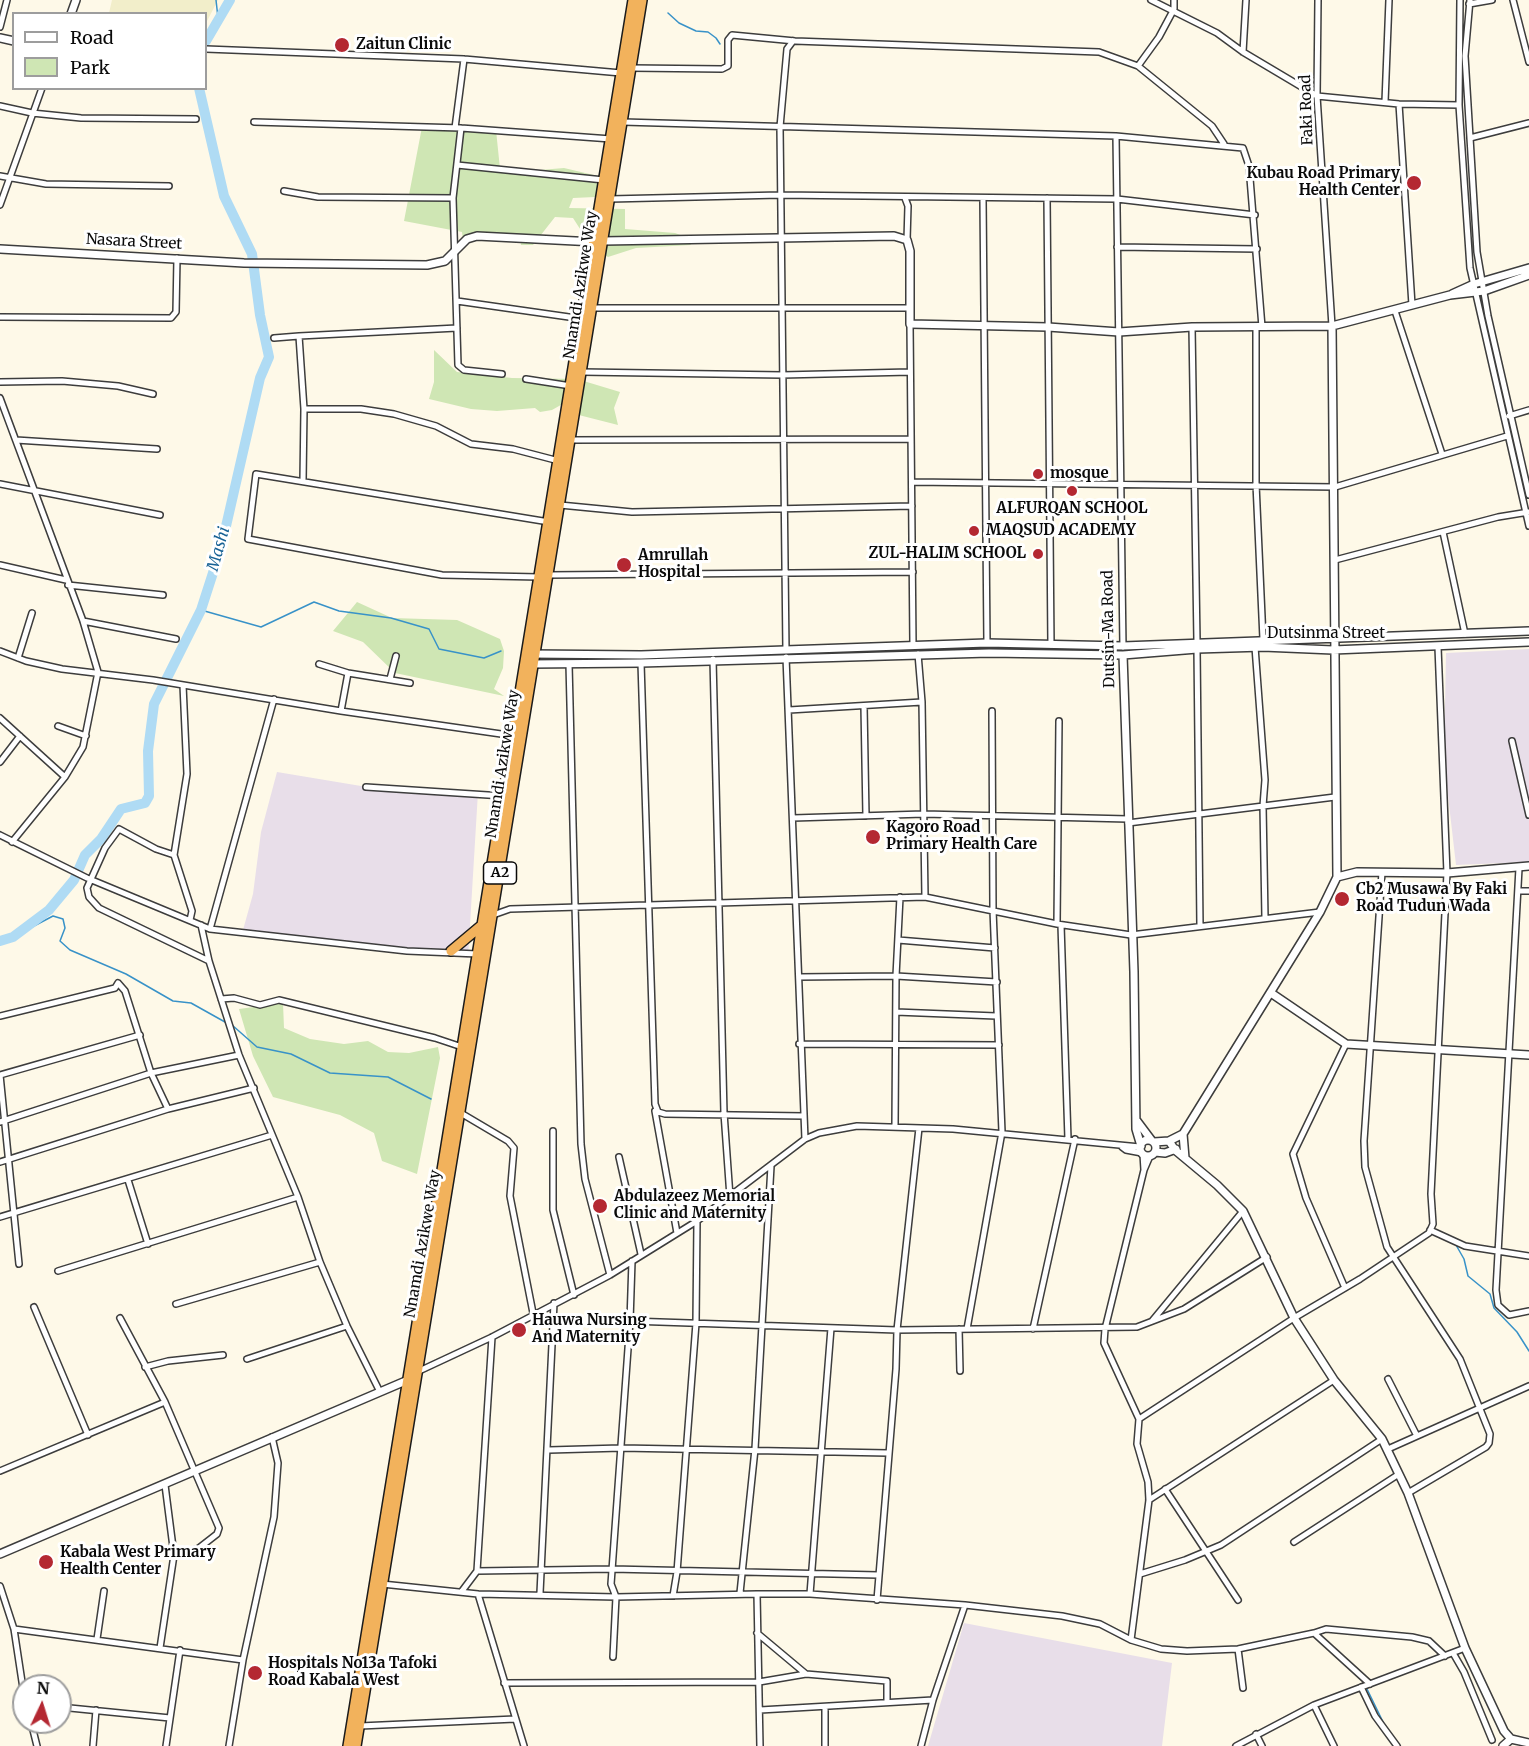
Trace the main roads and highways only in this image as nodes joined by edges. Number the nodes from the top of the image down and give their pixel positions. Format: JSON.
{"nodes":[{"id":1,"x":633,"y":0,"type":"edge"},
{"id":2,"x":642,"y":0,"type":"edge"},
{"id":3,"x":599,"y":241,"type":"junction"},
{"id":4,"x":543,"y":576,"type":"junction"},
{"id":5,"x":530,"y":659,"type":"junction"},
{"id":6,"x":482,"y":925,"type":"junction"},
{"id":7,"x":451,"y":951,"type":"road end"},
{"id":8,"x":348,"y":1746,"type":"edge"},
{"id":9,"x":356,"y":1746,"type":"edge"}],
"edges":[{"from":1,"to":3,"type":"highway","name":"Nnamdi Azikwe Way","number":"A2"},
{"from":2,"to":3,"type":"highway","name":"Nnamdi Azikwe Way","number":"A2"},
{"from":3,"to":4,"type":"highway","name":"Nnamdi Azikwe Way","number":"A2"},
{"from":3,"to":4,"type":"highway","name":"Nnamdi Azikwe Way","number":"A2"},
{"from":4,"to":5,"type":"highway","name":"Nnamdi Azikwe Way","number":"A2"},
{"from":5,"to":6,"type":"highway","name":"Nnamdi Azikwe Way","number":"A2"},
{"from":5,"to":9,"type":"highway","name":"Nnamdi Azikwe Way","number":"A2"},
{"from":6,"to":7,"type":"highway"},
{"from":6,"to":8,"type":"highway","name":"Nnamdi Azikwe Way","number":"A2"}]}
